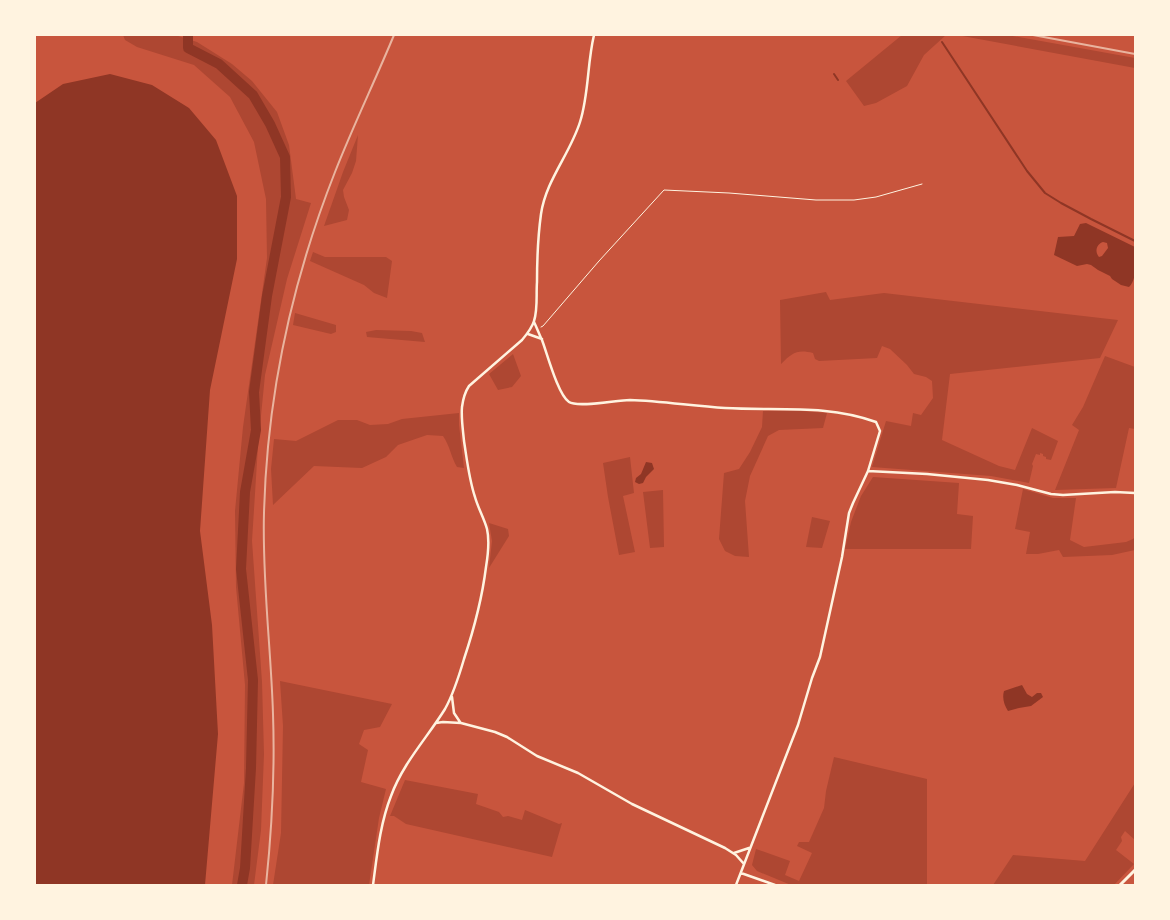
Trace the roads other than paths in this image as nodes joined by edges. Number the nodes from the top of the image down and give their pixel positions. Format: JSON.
{"nodes":[{"id":1,"x":594,"y":35,"type":"edge"},
{"id":2,"x":534,"y":322,"type":"junction"},
{"id":3,"x":528,"y":334,"type":"junction"},
{"id":4,"x":542,"y":339,"type":"junction"},
{"id":5,"x":868,"y":471,"type":"junction"},
{"id":6,"x":1135,"y":493,"type":"edge"},
{"id":7,"x":452,"y":697,"type":"junction"},
{"id":8,"x":436,"y":723,"type":"junction"},
{"id":9,"x":461,"y":723,"type":"junction"},
{"id":10,"x":750,"y":848,"type":"junction"},
{"id":11,"x":734,"y":853,"type":"junction"},
{"id":12,"x":744,"y":864,"type":"junction"},
{"id":13,"x":1135,"y":870,"type":"edge"},
{"id":14,"x":741,"y":873,"type":"junction"},
{"id":15,"x":373,"y":885,"type":"edge"},
{"id":16,"x":736,"y":885,"type":"edge"},
{"id":17,"x":775,"y":885,"type":"edge"},
{"id":18,"x":1120,"y":885,"type":"edge"}],
"edges":[{"from":1,"to":2,"type":"street"},
{"from":2,"to":3,"type":"street"},
{"from":2,"to":4,"type":"street"},
{"from":3,"to":4,"type":"street"},
{"from":3,"to":7,"type":"street"},
{"from":4,"to":5,"type":"street"},
{"from":5,"to":6,"type":"street"},
{"from":5,"to":10,"type":"street"},
{"from":7,"to":8,"type":"street"},
{"from":7,"to":9,"type":"street"},
{"from":8,"to":9,"type":"street"},
{"from":8,"to":15,"type":"street"},
{"from":9,"to":11,"type":"street"},
{"from":10,"to":11,"type":"street"},
{"from":10,"to":12,"type":"street"},
{"from":11,"to":12,"type":"street"},
{"from":12,"to":14,"type":"street"},
{"from":13,"to":18,"type":"street"},
{"from":14,"to":16,"type":"street"},
{"from":14,"to":17,"type":"street"}]}
